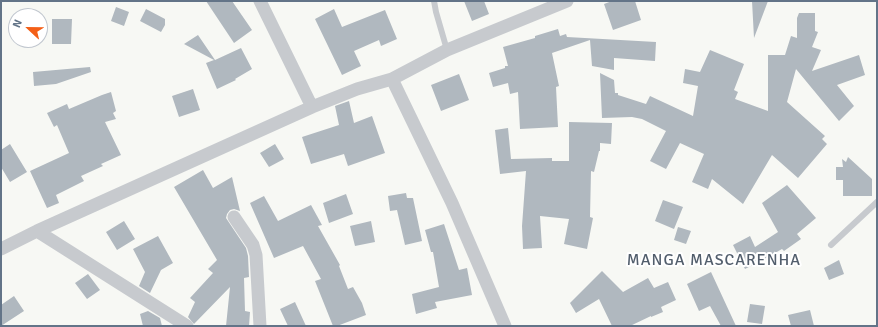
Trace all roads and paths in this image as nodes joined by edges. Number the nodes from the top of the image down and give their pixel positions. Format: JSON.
{"nodes":[{"id":1,"x":260,"y":1,"type":"edge"},
{"id":2,"x":434,"y":1,"type":"edge"},
{"id":3,"x":567,"y":1,"type":"edge"},
{"id":4,"x":447,"y":50,"type":"junction"},
{"id":5,"x":392,"y":79,"type":"junction"},
{"id":6,"x":312,"y":107,"type":"junction"},
{"id":7,"x":877,"y":202,"type":"edge"},
{"id":8,"x":234,"y":216,"type":"dead end"},
{"id":9,"x":37,"y":231,"type":"junction"},
{"id":10,"x":831,"y":245,"type":"dead end"},
{"id":11,"x":1,"y":249,"type":"edge"},
{"id":12,"x":187,"y":326,"type":"edge"},
{"id":13,"x":260,"y":326,"type":"edge"},
{"id":14,"x":505,"y":326,"type":"edge"}],
"edges":[{"from":1,"to":6,"type":"street"},
{"from":2,"to":4,"type":"lane"},
{"from":3,"to":4,"type":"street"},
{"from":4,"to":5,"type":"street"},
{"from":5,"to":6,"type":"street"},
{"from":5,"to":14,"type":"street"},
{"from":6,"to":9,"type":"street"},
{"from":7,"to":10,"type":"lane"},
{"from":8,"to":13,"type":"street"},
{"from":9,"to":11,"type":"street"},
{"from":9,"to":12,"type":"street"}]}
